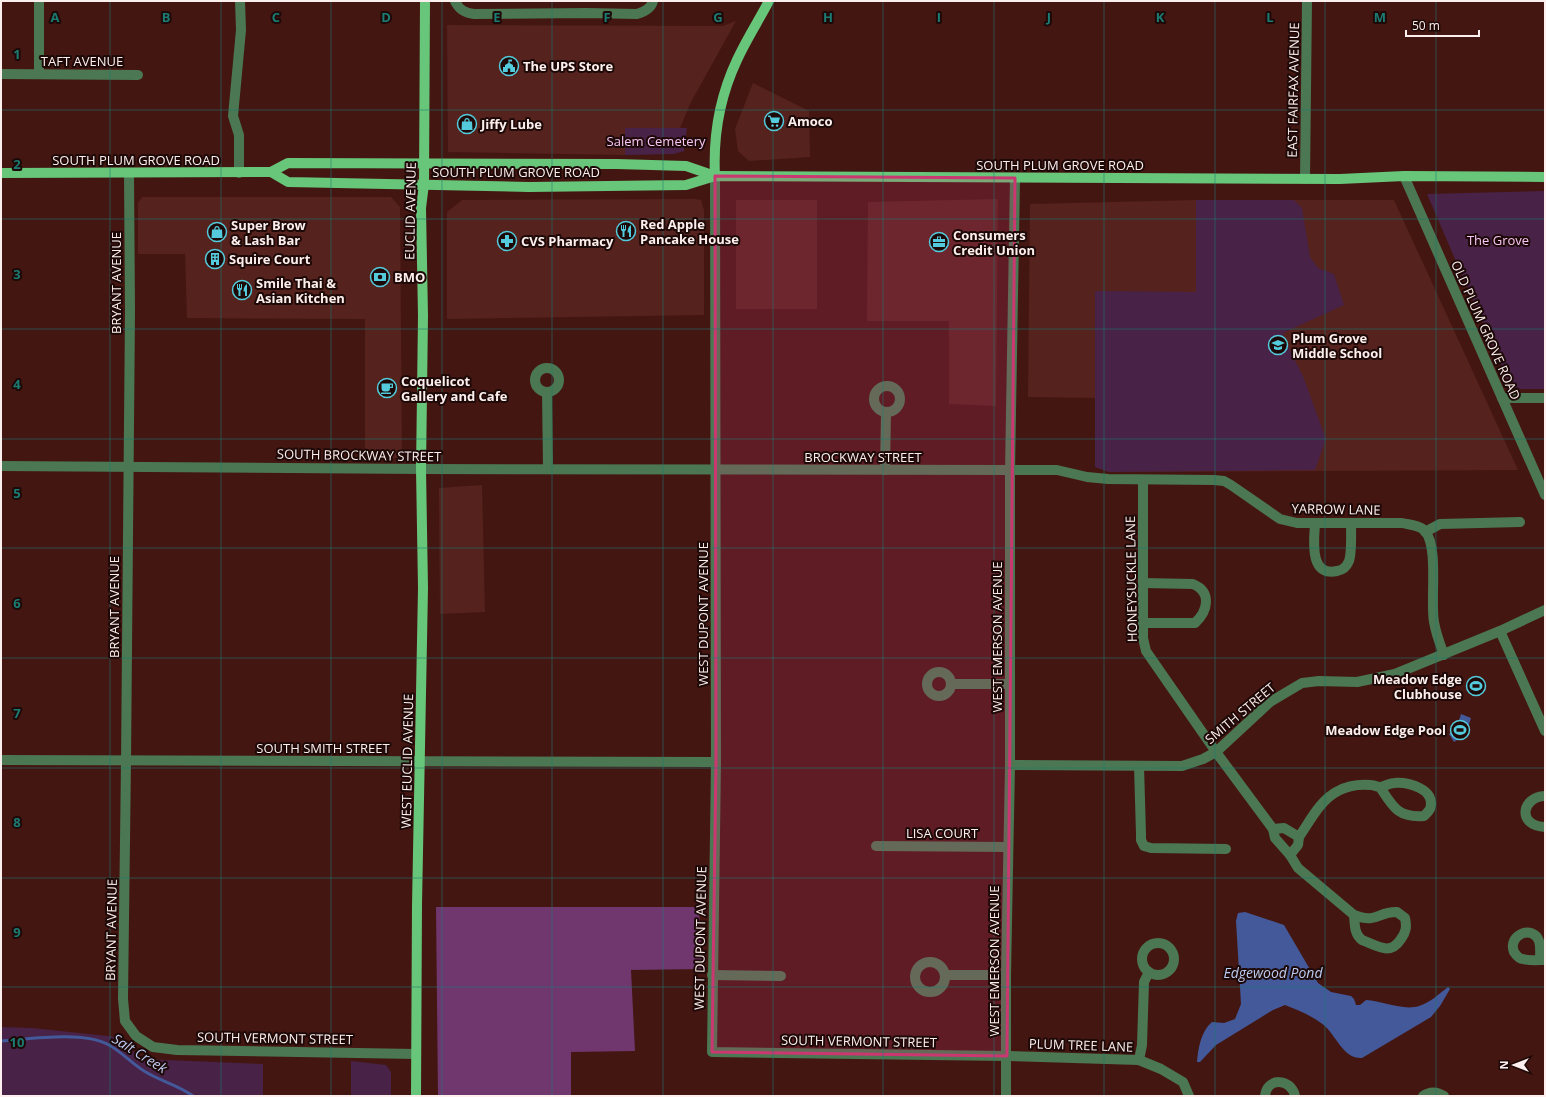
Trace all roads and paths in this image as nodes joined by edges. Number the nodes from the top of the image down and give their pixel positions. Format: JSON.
{"nodes":[{"id":1,"x":39,"y":1,"type":"edge"},
{"id":2,"x":240,"y":1,"type":"edge"},
{"id":3,"x":425,"y":1,"type":"edge"},
{"id":4,"x":455,"y":1,"type":"edge"},
{"id":5,"x":653,"y":1,"type":"edge"},
{"id":6,"x":770,"y":1,"type":"edge"},
{"id":7,"x":1307,"y":1,"type":"edge"},
{"id":8,"x":1,"y":74,"type":"edge"},
{"id":9,"x":39,"y":74,"type":"junction"},
{"id":10,"x":138,"y":75,"type":"dead end"},
{"id":11,"x":424,"y":163,"type":"junction"},
{"id":12,"x":271,"y":172,"type":"junction"},
{"id":13,"x":1,"y":173,"type":"edge"},
{"id":14,"x":239,"y":173,"type":"junction"},
{"id":15,"x":129,"y":174,"type":"junction"},
{"id":16,"x":715,"y":176,"type":"junction"},
{"id":17,"x":1404,"y":176,"type":"junction"},
{"id":18,"x":1545,"y":177,"type":"edge"},
{"id":19,"x":1015,"y":178,"type":"junction"},
{"id":20,"x":1305,"y":179,"type":"junction"},
{"id":21,"x":424,"y":184,"type":"junction"},
{"id":22,"x":547,"y":392,"type":"dead end"},
{"id":23,"x":1502,"y":398,"type":"junction"},
{"id":24,"x":1545,"y":398,"type":"edge"},
{"id":25,"x":886,"y":412,"type":"dead end"},
{"id":26,"x":1,"y":466,"type":"edge"},
{"id":27,"x":128,"y":466,"type":"junction"},
{"id":28,"x":421,"y":469,"type":"junction"},
{"id":29,"x":548,"y":469,"type":"junction"},
{"id":30,"x":716,"y":470,"type":"junction"},
{"id":31,"x":885,"y":470,"type":"junction"},
{"id":32,"x":1010,"y":471,"type":"junction"},
{"id":33,"x":1143,"y":480,"type":"junction"},
{"id":34,"x":1545,"y":495,"type":"edge"},
{"id":35,"x":1520,"y":522,"type":"dead end"},
{"id":36,"x":1315,"y":524,"type":"junction"},
{"id":37,"x":1351,"y":524,"type":"junction"},
{"id":38,"x":1425,"y":532,"type":"junction"},
{"id":39,"x":1143,"y":584,"type":"junction"},
{"id":40,"x":1545,"y":610,"type":"edge"},
{"id":41,"x":1143,"y":623,"type":"junction"},
{"id":42,"x":1500,"y":631,"type":"junction"},
{"id":43,"x":1444,"y":654,"type":"junction"},
{"id":44,"x":951,"y":684,"type":"dead end"},
{"id":45,"x":1010,"y":684,"type":"junction"},
{"id":46,"x":1545,"y":731,"type":"edge"},
{"id":47,"x":1216,"y":752,"type":"junction"},
{"id":48,"x":1,"y":760,"type":"edge"},
{"id":49,"x":126,"y":761,"type":"junction"},
{"id":50,"x":421,"y":762,"type":"junction"},
{"id":51,"x":716,"y":762,"type":"junction"},
{"id":52,"x":1010,"y":765,"type":"junction"},
{"id":53,"x":1140,"y":766,"type":"junction"},
{"id":54,"x":1380,"y":787,"type":"junction"},
{"id":55,"x":1545,"y":796,"type":"edge"},
{"id":56,"x":1545,"y":827,"type":"edge"},
{"id":57,"x":1273,"y":829,"type":"junction"},
{"id":58,"x":1299,"y":837,"type":"junction"},
{"id":59,"x":876,"y":846,"type":"dead end"},
{"id":60,"x":1008,"y":847,"type":"junction"},
{"id":61,"x":1226,"y":849,"type":"dead end"},
{"id":62,"x":1290,"y":855,"type":"junction"},
{"id":63,"x":1354,"y":915,"type":"junction"},
{"id":64,"x":1149,"y":972,"type":"dead end"},
{"id":65,"x":712,"y":975,"type":"junction"},
{"id":66,"x":945,"y":975,"type":"dead end"},
{"id":67,"x":1006,"y":975,"type":"junction"},
{"id":68,"x":781,"y":976,"type":"dead end"},
{"id":69,"x":136,"y":1036,"type":"joint"},
{"id":70,"x":712,"y":1052,"type":"joint"},
{"id":71,"x":416,"y":1054,"type":"junction"},
{"id":72,"x":1007,"y":1056,"type":"junction"},
{"id":73,"x":1139,"y":1060,"type":"junction"},
{"id":74,"x":1266,"y":1095,"type":"edge"},
{"id":75,"x":416,"y":1096,"type":"edge"},
{"id":76,"x":1006,"y":1096,"type":"edge"},
{"id":77,"x":1189,"y":1096,"type":"edge"},
{"id":78,"x":1255,"y":1096,"type":"edge"},
{"id":79,"x":1295,"y":1096,"type":"edge"},
{"id":80,"x":1423,"y":1096,"type":"edge"},
{"id":81,"x":1444,"y":1096,"type":"edge"}],
"edges":[{"from":1,"to":9,"type":"street"},
{"from":2,"to":14,"type":"street"},
{"from":3,"to":11,"type":"main road","name":"EUCLID AVENUE"},
{"from":4,"to":5,"type":"street"},
{"from":6,"to":16,"type":"main road"},
{"from":7,"to":20,"type":"street","name":"EAST FAIRFAX AVENUE"},
{"from":8,"to":9,"type":"street","name":"TAFT AVENUE"},
{"from":9,"to":10,"type":"street","name":"TAFT AVENUE"},
{"from":11,"to":12,"type":"main road","name":"SOUTH PLUM GROVE ROAD"},
{"from":11,"to":16,"type":"main road","name":"SOUTH PLUM GROVE ROAD"},
{"from":11,"to":21,"type":"main road","name":"EUCLID AVENUE"},
{"from":12,"to":14,"type":"main road","name":"SOUTH PLUM GROVE ROAD"},
{"from":12,"to":21,"type":"main road","name":"SOUTH PLUM GROVE ROAD"},
{"from":13,"to":15,"type":"main road","name":"SOUTH PLUM GROVE ROAD"},
{"from":14,"to":15,"type":"main road","name":"SOUTH PLUM GROVE ROAD"},
{"from":15,"to":27,"type":"street","name":"BRYANT AVENUE"},
{"from":16,"to":19,"type":"main road","name":"SOUTH PLUM GROVE ROAD"},
{"from":16,"to":21,"type":"main road","name":"SOUTH PLUM GROVE ROAD"},
{"from":16,"to":30,"type":"street","name":"WEST DUPONT AVENUE"},
{"from":17,"to":18,"type":"main road","name":"SOUTH PLUM GROVE ROAD"},
{"from":17,"to":20,"type":"main road","name":"SOUTH PLUM GROVE ROAD"},
{"from":17,"to":23,"type":"street","name":"OLD PLUM GROVE ROAD"},
{"from":19,"to":20,"type":"main road","name":"SOUTH PLUM GROVE ROAD"},
{"from":19,"to":32,"type":"street","name":"WEST EMERSON AVENUE"},
{"from":21,"to":28,"type":"main road","name":"EUCLID AVENUE"},
{"from":22,"to":29,"type":"street"},
{"from":23,"to":24,"type":"street"},
{"from":23,"to":34,"type":"street","name":"OLD PLUM GROVE ROAD"},
{"from":25,"to":31,"type":"street"},
{"from":26,"to":27,"type":"street","name":"SOUTH BROCKWAY STREET"},
{"from":27,"to":28,"type":"street","name":"SOUTH BROCKWAY STREET"},
{"from":27,"to":49,"type":"street","name":"BRYANT AVENUE"},
{"from":28,"to":29,"type":"street","name":"SOUTH BROCKWAY STREET"},
{"from":28,"to":50,"type":"main road","name":"WEST EUCLID AVENUE"},
{"from":29,"to":30,"type":"street","name":"SOUTH BROCKWAY STREET"},
{"from":30,"to":31,"type":"street","name":"BROCKWAY STREET"},
{"from":30,"to":51,"type":"street","name":"WEST DUPONT AVENUE"},
{"from":31,"to":32,"type":"street","name":"BROCKWAY STREET"},
{"from":32,"to":33,"type":"street","name":"YARROW LANE"},
{"from":32,"to":45,"type":"street","name":"WEST EMERSON AVENUE"},
{"from":33,"to":36,"type":"street","name":"YARROW LANE"},
{"from":33,"to":39,"type":"street","name":"HONEYSUCKLE LANE"},
{"from":35,"to":38,"type":"street"},
{"from":36,"to":37,"type":"street","name":"YARROW LANE"},
{"from":36,"to":37,"type":"street"},
{"from":37,"to":38,"type":"street","name":"YARROW LANE"},
{"from":38,"to":43,"type":"street"},
{"from":39,"to":41,"type":"street","name":"HONEYSUCKLE LANE"},
{"from":39,"to":41,"type":"street"},
{"from":40,"to":42,"type":"street","name":"SMITH STREET"},
{"from":41,"to":47,"type":"street","name":"HONEYSUCKLE LANE"},
{"from":42,"to":43,"type":"street","name":"SMITH STREET"},
{"from":42,"to":46,"type":"street"},
{"from":43,"to":47,"type":"street","name":"SMITH STREET"},
{"from":44,"to":45,"type":"street"},
{"from":45,"to":52,"type":"street","name":"WEST EMERSON AVENUE"},
{"from":47,"to":53,"type":"street","name":"SMITH STREET"},
{"from":47,"to":57,"type":"street","name":"HONEYSUCKLE LANE"},
{"from":48,"to":49,"type":"street","name":"SOUTH SMITH STREET"},
{"from":49,"to":50,"type":"street","name":"SOUTH SMITH STREET"},
{"from":49,"to":69,"type":"street","name":"BRYANT AVENUE"},
{"from":50,"to":51,"type":"street","name":"SOUTH SMITH STREET"},
{"from":50,"to":71,"type":"main road","name":"WEST EUCLID AVENUE"},
{"from":51,"to":65,"type":"street","name":"WEST DUPONT AVENUE"},
{"from":52,"to":53,"type":"street","name":"SMITH STREET"},
{"from":52,"to":60,"type":"street","name":"WEST EMERSON AVENUE"},
{"from":53,"to":61,"type":"street"},
{"from":54,"to":54,"type":"street"},
{"from":54,"to":58,"type":"street"},
{"from":55,"to":56,"type":"street"},
{"from":57,"to":58,"type":"street"},
{"from":57,"to":62,"type":"street","name":"HONEYSUCKLE LANE"},
{"from":58,"to":62,"type":"street"},
{"from":59,"to":60,"type":"street","name":"LISA COURT"},
{"from":60,"to":67,"type":"street","name":"WEST EMERSON AVENUE"},
{"from":62,"to":63,"type":"street","name":"HONEYSUCKLE LANE"},
{"from":63,"to":63,"type":"street"},
{"from":64,"to":73,"type":"street"},
{"from":65,"to":68,"type":"street"},
{"from":65,"to":70,"type":"street","name":"WEST DUPONT AVENUE"},
{"from":66,"to":67,"type":"street"},
{"from":67,"to":72,"type":"street","name":"WEST EMERSON AVENUE"},
{"from":69,"to":71,"type":"street","name":"SOUTH VERMONT STREET"},
{"from":70,"to":72,"type":"street","name":"SOUTH VERMONT STREET"},
{"from":71,"to":75,"type":"main road"},
{"from":72,"to":73,"type":"street","name":"PLUM TREE LANE"},
{"from":72,"to":76,"type":"street","name":"WEST EMERSON AVENUE"},
{"from":73,"to":77,"type":"street","name":"PLUM TREE LANE"},
{"from":74,"to":78,"type":"street"},
{"from":74,"to":79,"type":"street"},
{"from":80,"to":81,"type":"street"}]}
